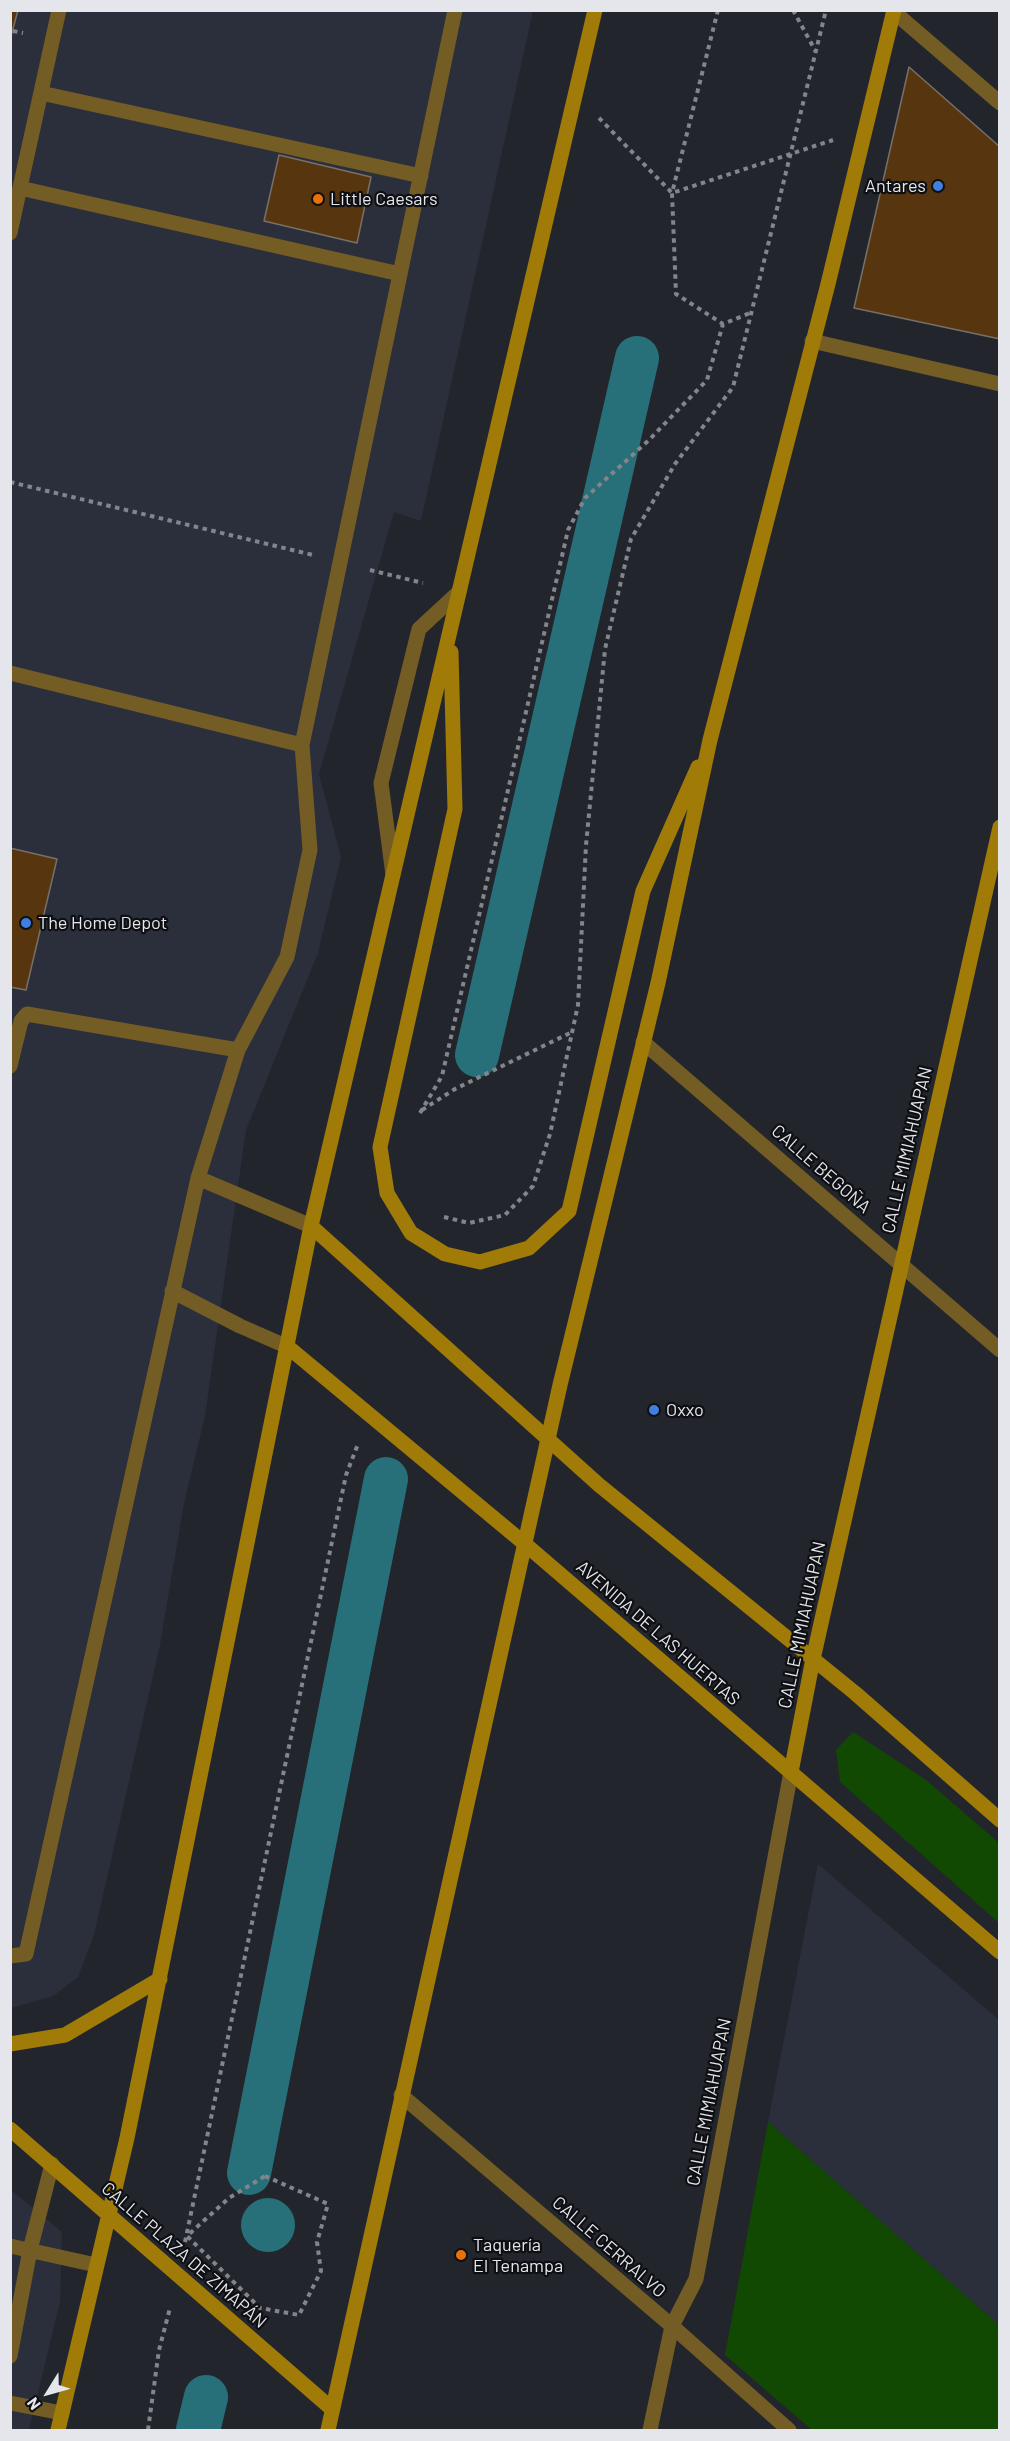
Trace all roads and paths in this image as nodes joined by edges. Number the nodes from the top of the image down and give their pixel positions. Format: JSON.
{"nodes":[{"id":1,"x":59,"y":10,"type":"edge"},
{"id":2,"x":455,"y":10,"type":"edge"},
{"id":3,"x":595,"y":10,"type":"edge"},
{"id":4,"x":718,"y":10,"type":"edge"},
{"id":5,"x":793,"y":10,"type":"edge"},
{"id":6,"x":826,"y":10,"type":"edge"},
{"id":7,"x":894,"y":11,"type":"edge"},
{"id":8,"x":816,"y":52,"type":"junction"},
{"id":9,"x":41,"y":93,"type":"junction"},
{"id":10,"x":575,"y":94,"type":"junction"},
{"id":11,"x":999,"y":103,"type":"edge"},
{"id":12,"x":865,"y":129,"type":"junction"},
{"id":13,"x":790,"y":155,"type":"junction"},
{"id":14,"x":421,"y":176,"type":"junction"},
{"id":15,"x":20,"y":188,"type":"junction"},
{"id":16,"x":672,"y":193,"type":"junction"},
{"id":17,"x":10,"y":233,"type":"edge"},
{"id":18,"x":400,"y":274,"type":"junction"},
{"id":19,"x":751,"y":313,"type":"junction"},
{"id":20,"x":723,"y":324,"type":"junction"},
{"id":21,"x":812,"y":341,"type":"junction"},
{"id":22,"x":999,"y":384,"type":"edge"},
{"id":23,"x":10,"y":482,"type":"edge"},
{"id":24,"x":340,"y":562,"type":"junction"},
{"id":25,"x":459,"y":592,"type":"junction"},
{"id":26,"x":450,"y":631,"type":"junction"},
{"id":27,"x":10,"y":673,"type":"edge"},
{"id":28,"x":710,"y":740,"type":"junction"},
{"id":29,"x":302,"y":746,"type":"junction"},
{"id":30,"x":999,"y":827,"type":"edge"},
{"id":31,"x":393,"y":875,"type":"junction"},
{"id":32,"x":573,"y":1032,"type":"junction"},
{"id":33,"x":644,"y":1042,"type":"junction"},
{"id":34,"x":238,"y":1050,"type":"junction"},
{"id":35,"x":10,"y":1066,"type":"edge"},
{"id":36,"x":421,"y":1111,"type":"junction"},
{"id":37,"x":416,"y":1120,"type":"dead end"},
{"id":38,"x":198,"y":1178,"type":"junction"},
{"id":39,"x":441,"y":1216,"type":"dead end"},
{"id":40,"x":311,"y":1226,"type":"junction"},
{"id":41,"x":901,"y":1265,"type":"junction"},
{"id":42,"x":172,"y":1291,"type":"junction"},
{"id":43,"x":288,"y":1347,"type":"junction"},
{"id":44,"x":999,"y":1350,"type":"edge"},
{"id":45,"x":371,"y":1416,"type":"junction"},
{"id":46,"x":548,"y":1440,"type":"junction"},
{"id":47,"x":525,"y":1544,"type":"junction"},
{"id":48,"x":813,"y":1659,"type":"junction"},
{"id":49,"x":790,"y":1773,"type":"junction"},
{"id":50,"x":999,"y":1820,"type":"edge"},
{"id":51,"x":999,"y":1952,"type":"edge"},
{"id":52,"x":10,"y":1956,"type":"edge"},
{"id":53,"x":160,"y":1979,"type":"junction"},
{"id":54,"x":10,"y":2044,"type":"edge"},
{"id":55,"x":401,"y":2095,"type":"junction"},
{"id":56,"x":10,"y":2129,"type":"edge"},
{"id":57,"x":52,"y":2164,"type":"junction"},
{"id":58,"x":108,"y":2216,"type":"junction"},
{"id":59,"x":187,"y":2236,"type":"junction"},
{"id":60,"x":10,"y":2246,"type":"edge"},
{"id":61,"x":30,"y":2250,"type":"junction"},
{"id":62,"x":96,"y":2265,"type":"junction"},
{"id":63,"x":179,"y":2277,"type":"junction"},
{"id":64,"x":672,"y":2326,"type":"junction"},
{"id":65,"x":10,"y":2356,"type":"edge"},
{"id":66,"x":10,"y":2403,"type":"edge"},
{"id":67,"x":332,"y":2409,"type":"junction"},
{"id":68,"x":62,"y":2413,"type":"junction"},
{"id":69,"x":58,"y":2430,"type":"edge"},
{"id":70,"x":148,"y":2430,"type":"edge"},
{"id":71,"x":328,"y":2430,"type":"edge"},
{"id":72,"x":650,"y":2430,"type":"edge"},
{"id":73,"x":789,"y":2430,"type":"edge"}],
"edges":[{"from":1,"to":9,"type":"street"},
{"from":2,"to":14,"type":"street"},
{"from":3,"to":10,"type":"main road"},
{"from":4,"to":16,"type":"path"},
{"from":5,"to":8,"type":"path"},
{"from":6,"to":8,"type":"path"},
{"from":7,"to":11,"type":"street"},
{"from":7,"to":12,"type":"main road"},
{"from":8,"to":13,"type":"path"},
{"from":9,"to":14,"type":"street"},
{"from":9,"to":15,"type":"street"},
{"from":10,"to":16,"type":"path"},
{"from":10,"to":25,"type":"main road"},
{"from":12,"to":13,"type":"path"},
{"from":12,"to":21,"type":"main road"},
{"from":13,"to":16,"type":"path"},
{"from":13,"to":19,"type":"path"},
{"from":14,"to":18,"type":"street"},
{"from":15,"to":17,"type":"street"},
{"from":15,"to":18,"type":"street"},
{"from":16,"to":20,"type":"path"},
{"from":18,"to":24,"type":"street"},
{"from":19,"to":20,"type":"path"},
{"from":19,"to":32,"type":"path"},
{"from":20,"to":36,"type":"path"},
{"from":21,"to":22,"type":"street"},
{"from":21,"to":28,"type":"main road"},
{"from":23,"to":24,"type":"path"},
{"from":24,"to":25,"type":"path"},
{"from":24,"to":29,"type":"street"},
{"from":25,"to":26,"type":"main road"},
{"from":25,"to":31,"type":"street"},
{"from":26,"to":28,"type":"main road"},
{"from":26,"to":31,"type":"main road"},
{"from":27,"to":29,"type":"street"},
{"from":28,"to":33,"type":"main road"},
{"from":29,"to":34,"type":"street"},
{"from":30,"to":41,"type":"main road","name":"CALLE MIMIAHUAPAN"},
{"from":31,"to":40,"type":"main road"},
{"from":32,"to":36,"type":"path"},
{"from":32,"to":39,"type":"path"},
{"from":33,"to":41,"type":"street","name":"CALLE BEGOÑA"},
{"from":33,"to":46,"type":"main road"},
{"from":34,"to":35,"type":"street"},
{"from":34,"to":38,"type":"street"},
{"from":36,"to":37,"type":"path"},
{"from":38,"to":40,"type":"street"},
{"from":38,"to":42,"type":"street"},
{"from":40,"to":43,"type":"main road"},
{"from":40,"to":46,"type":"main road"},
{"from":41,"to":44,"type":"street","name":"CALLE BEGOÑA"},
{"from":41,"to":48,"type":"main road","name":"CALLE MIMIAHUAPAN"},
{"from":42,"to":43,"type":"street"},
{"from":42,"to":52,"type":"street"},
{"from":43,"to":45,"type":"main road","name":"AVENIDA DE LAS HUERTAS"},
{"from":43,"to":53,"type":"main road"},
{"from":45,"to":47,"type":"main road","name":"AVENIDA DE LAS HUERTAS"},
{"from":45,"to":59,"type":"path"},
{"from":46,"to":47,"type":"main road"},
{"from":46,"to":48,"type":"main road"},
{"from":47,"to":49,"type":"main road","name":"AVENIDA DE LAS HUERTAS"},
{"from":47,"to":55,"type":"main road"},
{"from":48,"to":49,"type":"main road","name":"CALLE MIMIAHUAPAN"},
{"from":48,"to":50,"type":"main road"},
{"from":49,"to":51,"type":"main road","name":"AVENIDA DE LAS HUERTAS"},
{"from":49,"to":64,"type":"street","name":"CALLE MIMIAHUAPAN"},
{"from":53,"to":54,"type":"main road"},
{"from":53,"to":58,"type":"main road"},
{"from":55,"to":64,"type":"street","name":"CALLE CERRALVO"},
{"from":55,"to":67,"type":"main road"},
{"from":56,"to":57,"type":"main road","name":"CALLE PLAZA DE ZIMAPÁN"},
{"from":57,"to":58,"type":"main road","name":"CALLE PLAZA DE ZIMAPÁN"},
{"from":57,"to":61,"type":"street"},
{"from":58,"to":62,"type":"main road"},
{"from":58,"to":63,"type":"main road","name":"CALLE PLAZA DE ZIMAPÁN"},
{"from":59,"to":59,"type":"path"},
{"from":59,"to":63,"type":"path"},
{"from":60,"to":61,"type":"street"},
{"from":61,"to":62,"type":"street"},
{"from":61,"to":65,"type":"street"},
{"from":62,"to":68,"type":"main road"},
{"from":63,"to":67,"type":"main road","name":"CALLE PLAZA DE ZIMAPÁN"},
{"from":63,"to":70,"type":"path"},
{"from":64,"to":72,"type":"street","name":"CALLE MIMIAHUAPAN"},
{"from":64,"to":73,"type":"street","name":"CALLE CERRALVO"},
{"from":66,"to":68,"type":"street"},
{"from":67,"to":71,"type":"main road"},
{"from":68,"to":69,"type":"main road"}]}
